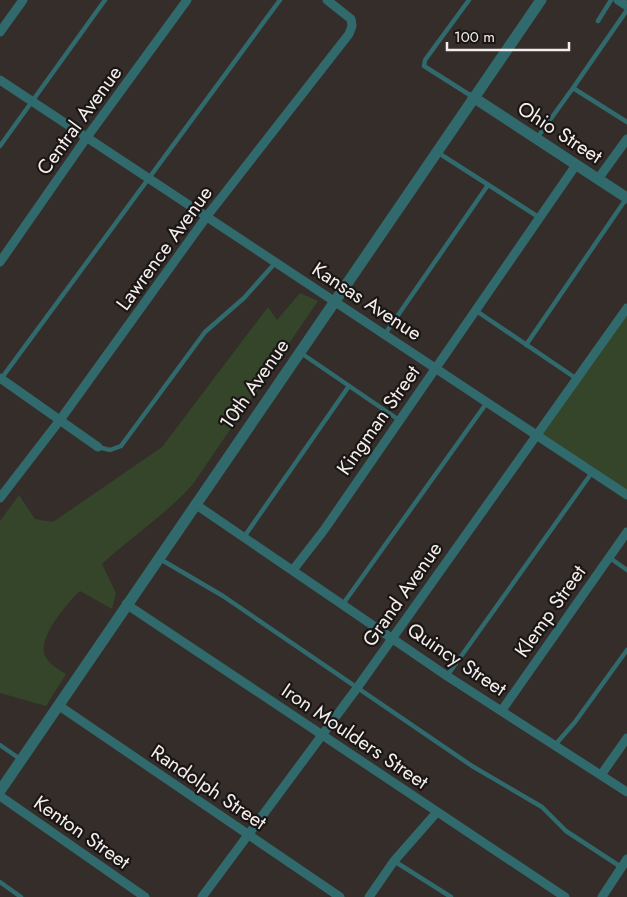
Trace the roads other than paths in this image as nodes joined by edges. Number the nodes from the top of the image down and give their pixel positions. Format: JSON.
{"nodes":[{"id":1,"x":23,"y":0,"type":"edge"},
{"id":2,"x":105,"y":0,"type":"edge"},
{"id":3,"x":187,"y":0,"type":"edge"},
{"id":4,"x":280,"y":0,"type":"edge"},
{"id":5,"x":327,"y":0,"type":"edge"},
{"id":6,"x":469,"y":0,"type":"edge"},
{"id":7,"x":541,"y":0,"type":"edge"},
{"id":8,"x":612,"y":0,"type":"edge"},
{"id":9,"x":618,"y":0,"type":"edge"},
{"id":10,"x":627,"y":6,"type":"edge"},
{"id":11,"x":627,"y":10,"type":"edge"},
{"id":12,"x":598,"y":21,"type":"dead end"},
{"id":13,"x":0,"y":32,"type":"edge"},
{"id":14,"x":0,"y":80,"type":"edge"},
{"id":15,"x":573,"y":88,"type":"junction"},
{"id":16,"x":473,"y":97,"type":"junction"},
{"id":17,"x":32,"y":101,"type":"junction"},
{"id":18,"x":627,"y":122,"type":"edge"},
{"id":19,"x":87,"y":137,"type":"junction"},
{"id":20,"x":536,"y":139,"type":"junction"},
{"id":21,"x":627,"y":139,"type":"edge"},
{"id":22,"x":0,"y":146,"type":"edge"},
{"id":23,"x":436,"y":152,"type":"junction"},
{"id":24,"x":576,"y":165,"type":"junction"},
{"id":25,"x":150,"y":179,"type":"junction"},
{"id":26,"x":598,"y":179,"type":"junction"},
{"id":27,"x":488,"y":185,"type":"junction"},
{"id":28,"x":627,"y":198,"type":"edge"},
{"id":29,"x":208,"y":216,"type":"junction"},
{"id":30,"x":540,"y":218,"type":"junction"},
{"id":31,"x":0,"y":262,"type":"edge"},
{"id":32,"x":276,"y":262,"type":"junction"},
{"id":33,"x":335,"y":301,"type":"junction"},
{"id":34,"x":627,"y":308,"type":"edge"},
{"id":35,"x":476,"y":310,"type":"junction"},
{"id":36,"x":385,"y":334,"type":"junction"},
{"id":37,"x":526,"y":344,"type":"junction"},
{"id":38,"x":299,"y":352,"type":"junction"},
{"id":39,"x":436,"y":367,"type":"junction"},
{"id":40,"x":1,"y":378,"type":"edge"},
{"id":41,"x":577,"y":379,"type":"junction"},
{"id":42,"x":349,"y":386,"type":"junction"},
{"id":43,"x":488,"y":401,"type":"junction"},
{"id":44,"x":60,"y":420,"type":"junction"},
{"id":45,"x":399,"y":420,"type":"junction"},
{"id":46,"x":538,"y":434,"type":"junction"},
{"id":47,"x":98,"y":447,"type":"joint"},
{"id":48,"x":593,"y":471,"type":"junction"},
{"id":49,"x":627,"y":494,"type":"edge"},
{"id":50,"x":0,"y":498,"type":"edge"},
{"id":51,"x":195,"y":504,"type":"junction"},
{"id":52,"x":627,"y":532,"type":"edge"},
{"id":53,"x":244,"y":537,"type":"junction"},
{"id":54,"x":158,"y":558,"type":"junction"},
{"id":55,"x":610,"y":558,"type":"junction"},
{"id":56,"x":294,"y":570,"type":"junction"},
{"id":57,"x":627,"y":570,"type":"edge"},
{"id":58,"x":126,"y":604,"type":"junction"},
{"id":59,"x":343,"y":604,"type":"junction"},
{"id":60,"x":392,"y":637,"type":"junction"},
{"id":61,"x":627,"y":650,"type":"edge"},
{"id":62,"x":447,"y":676,"type":"junction"},
{"id":63,"x":357,"y":688,"type":"junction"},
{"id":64,"x":58,"y":705,"type":"junction"},
{"id":65,"x":502,"y":710,"type":"junction"},
{"id":66,"x":322,"y":736,"type":"junction"},
{"id":67,"x":627,"y":738,"type":"edge"},
{"id":68,"x":0,"y":745,"type":"edge"},
{"id":69,"x":555,"y":745,"type":"junction"},
{"id":70,"x":21,"y":760,"type":"junction"},
{"id":71,"x":601,"y":774,"type":"junction"},
{"id":72,"x":0,"y":791,"type":"edge"},
{"id":73,"x":627,"y":792,"type":"edge"},
{"id":74,"x":0,"y":796,"type":"edge"},
{"id":75,"x":437,"y":812,"type":"junction"},
{"id":76,"x":248,"y":835,"type":"junction"},
{"id":77,"x":394,"y":861,"type":"junction"},
{"id":78,"x":624,"y":863,"type":"edge"},
{"id":79,"x":0,"y":882,"type":"edge"},
{"id":80,"x":205,"y":896,"type":"edge"},
{"id":81,"x":22,"y":897,"type":"edge"},
{"id":82,"x":144,"y":897,"type":"edge"},
{"id":83,"x":340,"y":897,"type":"edge"},
{"id":84,"x":369,"y":897,"type":"edge"},
{"id":85,"x":451,"y":897,"type":"edge"},
{"id":86,"x":565,"y":897,"type":"edge"},
{"id":87,"x":602,"y":897,"type":"edge"}],
"edges":[{"from":1,"to":13,"type":"street"},
{"from":2,"to":17,"type":"lane"},
{"from":3,"to":19,"type":"street","name":"Central Avenue"},
{"from":4,"to":25,"type":"lane"},
{"from":5,"to":29,"type":"street","name":"Lawrence Avenue"},
{"from":6,"to":16,"type":"lane"},
{"from":7,"to":16,"type":"street","name":"10th Avenue"},
{"from":8,"to":12,"type":"lane"},
{"from":9,"to":10,"type":"street"},
{"from":11,"to":15,"type":"lane"},
{"from":14,"to":17,"type":"street","name":"Kansas Avenue"},
{"from":15,"to":18,"type":"lane"},
{"from":15,"to":20,"type":"lane"},
{"from":16,"to":20,"type":"street","name":"Ohio Street"},
{"from":16,"to":23,"type":"street","name":"10th Avenue"},
{"from":17,"to":19,"type":"street","name":"Kansas Avenue"},
{"from":17,"to":22,"type":"lane"},
{"from":19,"to":25,"type":"street","name":"Kansas Avenue"},
{"from":19,"to":31,"type":"street","name":"Central Avenue"},
{"from":20,"to":24,"type":"street","name":"Ohio Street"},
{"from":21,"to":26,"type":"street"},
{"from":23,"to":27,"type":"lane"},
{"from":23,"to":33,"type":"street","name":"10th Avenue"},
{"from":24,"to":26,"type":"street","name":"Ohio Street"},
{"from":24,"to":30,"type":"street","name":"Kingman Street"},
{"from":25,"to":29,"type":"street","name":"Kansas Avenue"},
{"from":25,"to":40,"type":"lane"},
{"from":26,"to":28,"type":"street","name":"Ohio Street"},
{"from":27,"to":30,"type":"lane"},
{"from":27,"to":36,"type":"lane"},
{"from":28,"to":37,"type":"lane"},
{"from":29,"to":32,"type":"street","name":"Kansas Avenue"},
{"from":29,"to":44,"type":"street","name":"Lawrence Avenue"},
{"from":30,"to":35,"type":"street","name":"Kingman Street"},
{"from":32,"to":33,"type":"street","name":"Kansas Avenue"},
{"from":32,"to":47,"type":"lane"},
{"from":33,"to":36,"type":"street","name":"Kansas Avenue"},
{"from":33,"to":38,"type":"street","name":"10th Avenue"},
{"from":34,"to":41,"type":"street","name":"Grand Avenue"},
{"from":35,"to":37,"type":"lane"},
{"from":35,"to":39,"type":"street","name":"Kingman Street"},
{"from":36,"to":39,"type":"street","name":"Kansas Avenue"},
{"from":37,"to":41,"type":"lane"},
{"from":38,"to":42,"type":"lane"},
{"from":38,"to":51,"type":"street","name":"10th Avenue"},
{"from":39,"to":43,"type":"street","name":"Kansas Avenue"},
{"from":39,"to":45,"type":"street","name":"Kingman Street"},
{"from":40,"to":44,"type":"street"},
{"from":41,"to":46,"type":"street","name":"Grand Avenue"},
{"from":42,"to":45,"type":"lane"},
{"from":42,"to":53,"type":"lane"},
{"from":43,"to":46,"type":"street","name":"Kansas Avenue"},
{"from":43,"to":59,"type":"lane"},
{"from":44,"to":47,"type":"street"},
{"from":44,"to":50,"type":"street","name":"Lawrence Avenue"},
{"from":45,"to":56,"type":"street","name":"Kingman Street"},
{"from":46,"to":48,"type":"street","name":"Kansas Avenue"},
{"from":46,"to":60,"type":"street","name":"Grand Avenue"},
{"from":48,"to":49,"type":"street","name":"Kansas Avenue"},
{"from":48,"to":62,"type":"lane"},
{"from":51,"to":53,"type":"street","name":"Quincy Street"},
{"from":51,"to":54,"type":"street","name":"10th Avenue"},
{"from":52,"to":55,"type":"street","name":"Klemp Street"},
{"from":53,"to":56,"type":"street","name":"Quincy Street"},
{"from":54,"to":58,"type":"street","name":"10th Avenue"},
{"from":54,"to":63,"type":"lane"},
{"from":55,"to":57,"type":"lane"},
{"from":55,"to":65,"type":"street","name":"Klemp Street"},
{"from":56,"to":59,"type":"street","name":"Quincy Street"},
{"from":58,"to":64,"type":"street","name":"10th Avenue"},
{"from":58,"to":66,"type":"street","name":"Iron Moulders Street"},
{"from":59,"to":60,"type":"street","name":"Quincy Street"},
{"from":60,"to":62,"type":"street","name":"Quincy Street"},
{"from":60,"to":63,"type":"street","name":"Grand Avenue"},
{"from":61,"to":69,"type":"lane"},
{"from":62,"to":65,"type":"street","name":"Quincy Street"},
{"from":63,"to":66,"type":"street","name":"Grand Avenue"},
{"from":63,"to":78,"type":"lane"},
{"from":64,"to":70,"type":"street","name":"10th Avenue"},
{"from":64,"to":76,"type":"street","name":"Randolph Street"},
{"from":65,"to":69,"type":"street","name":"Quincy Street"},
{"from":66,"to":75,"type":"street","name":"Iron Moulders Street"},
{"from":66,"to":76,"type":"street","name":"Grand Avenue"},
{"from":67,"to":71,"type":"street"},
{"from":68,"to":70,"type":"lane"},
{"from":69,"to":71,"type":"street","name":"Quincy Street"},
{"from":70,"to":72,"type":"street","name":"10th Avenue"},
{"from":71,"to":73,"type":"street","name":"Quincy Street"},
{"from":74,"to":82,"type":"street","name":"Kenton Street"},
{"from":75,"to":77,"type":"street"},
{"from":75,"to":86,"type":"street","name":"Iron Moulders Street"},
{"from":76,"to":80,"type":"street","name":"Grand Avenue"},
{"from":76,"to":83,"type":"street","name":"Randolph Street"},
{"from":77,"to":84,"type":"street"},
{"from":77,"to":85,"type":"lane"},
{"from":78,"to":87,"type":"street"},
{"from":79,"to":81,"type":"lane"}]}
